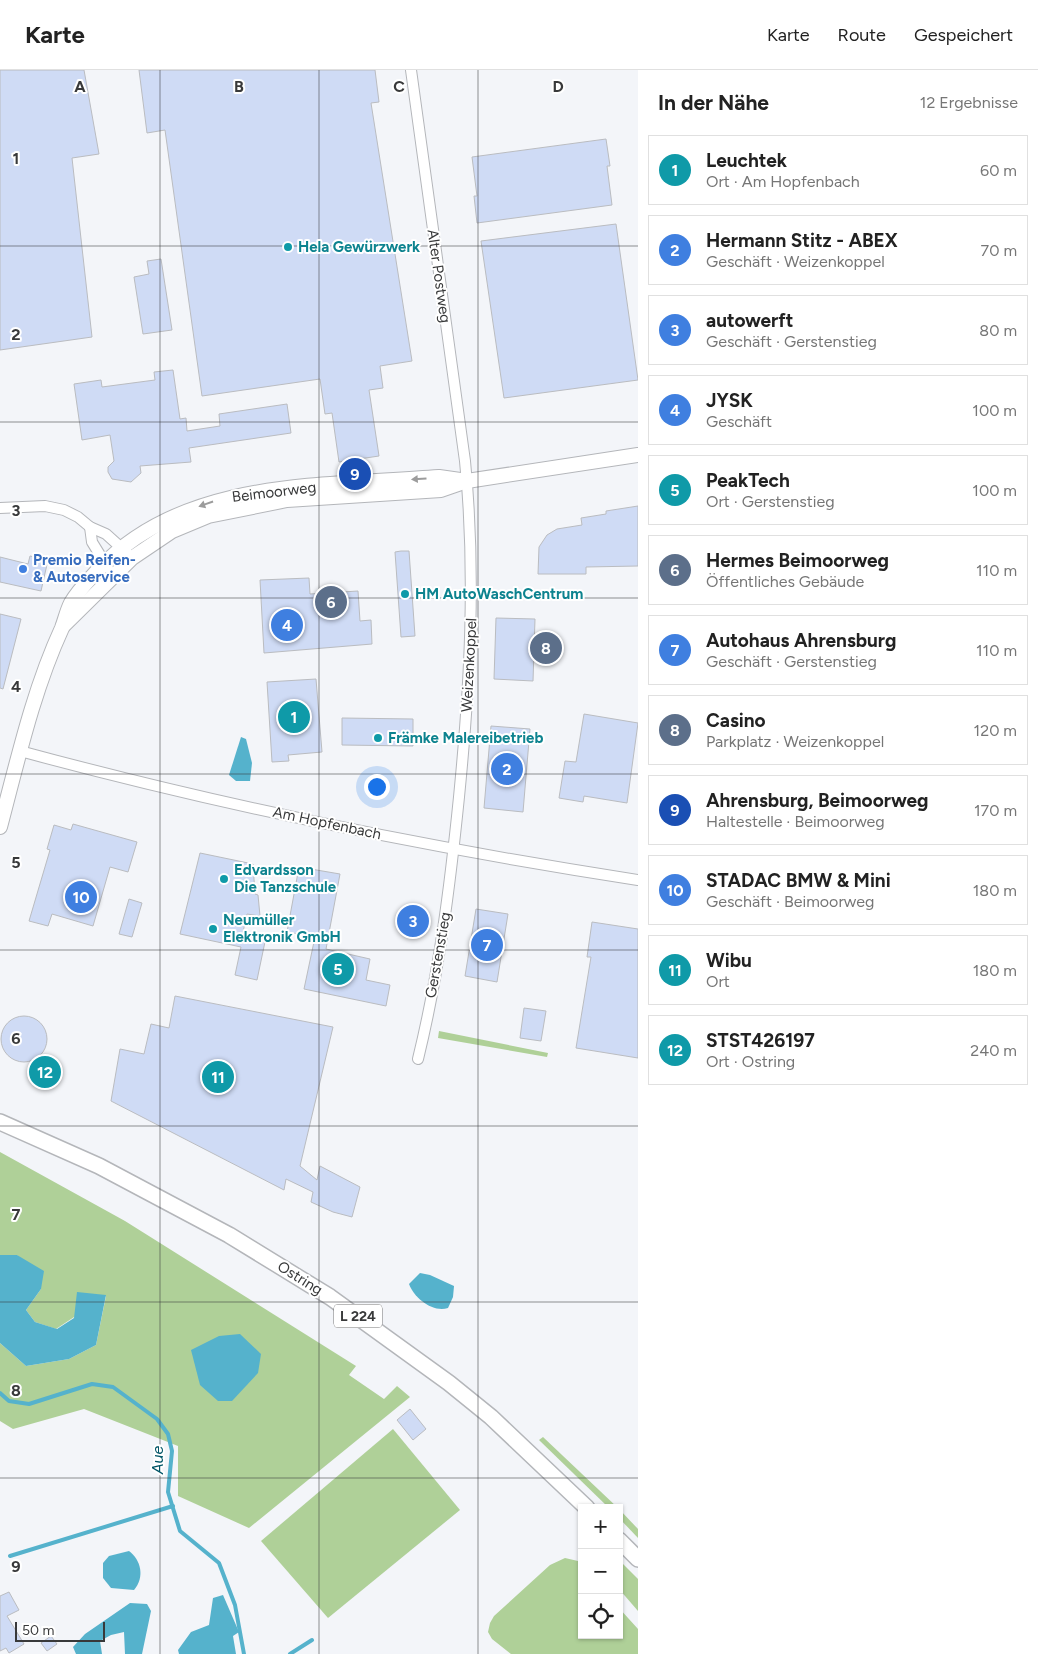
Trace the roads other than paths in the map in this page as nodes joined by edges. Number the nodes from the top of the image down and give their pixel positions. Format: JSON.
{"nodes":[{"id":1,"x":411,"y":70,"type":"edge"},
{"id":2,"x":638,"y":455,"type":"edge"},
{"id":3,"x":467,"y":482,"type":"junction"},
{"id":4,"x":0,"y":508,"type":"edge"},
{"id":5,"x":90,"y":527,"type":"junction"},
{"id":6,"x":122,"y":547,"type":"junction"},
{"id":7,"x":132,"y":558,"type":"junction"},
{"id":8,"x":109,"y":569,"type":"junction"},
{"id":9,"x":20,"y":751,"type":"junction"},
{"id":10,"x":0,"y":827,"type":"edge"},
{"id":11,"x":454,"y":849,"type":"junction"},
{"id":12,"x":638,"y":880,"type":"edge"},
{"id":13,"x":418,"y":1060,"type":"dead end"},
{"id":14,"x":2,"y":1122,"type":"edge"},
{"id":15,"x":583,"y":1504,"type":"edge"},
{"id":16,"x":623,"y":1544,"type":"edge"},
{"id":17,"x":638,"y":1559,"type":"edge"}],
"edges":[{"from":1,"to":3,"type":"street","name":"Alter Postweg"},
{"from":2,"to":3,"type":"main road","name":"Beimoorweg"},
{"from":3,"to":6,"type":"main road","name":"Beimoorweg","one_way":true},
{"from":3,"to":7,"type":"main road","name":"Beimoorweg"},
{"from":3,"to":11,"type":"street","name":"Weizenkoppel"},
{"from":4,"to":5,"type":"street"},
{"from":5,"to":6,"type":"street"},
{"from":5,"to":8,"type":"street"},
{"from":6,"to":7,"type":"street"},
{"from":6,"to":8,"type":"main road","name":"Beimoorweg"},
{"from":7,"to":8,"type":"main road","name":"Beimoorweg"},
{"from":8,"to":9,"type":"main road","name":"Beimoorweg"},
{"from":9,"to":10,"type":"main road","name":"Beimoorweg"},
{"from":9,"to":11,"type":"street","name":"Am Hopfenbach"},
{"from":11,"to":12,"type":"street","name":"Am Hopfenbach"},
{"from":11,"to":13,"type":"street","name":"Gerstenstieg"},
{"from":14,"to":15,"type":"main road","name":"Ostring","number":"L 224"},
{"from":16,"to":17,"type":"main road"}]}
